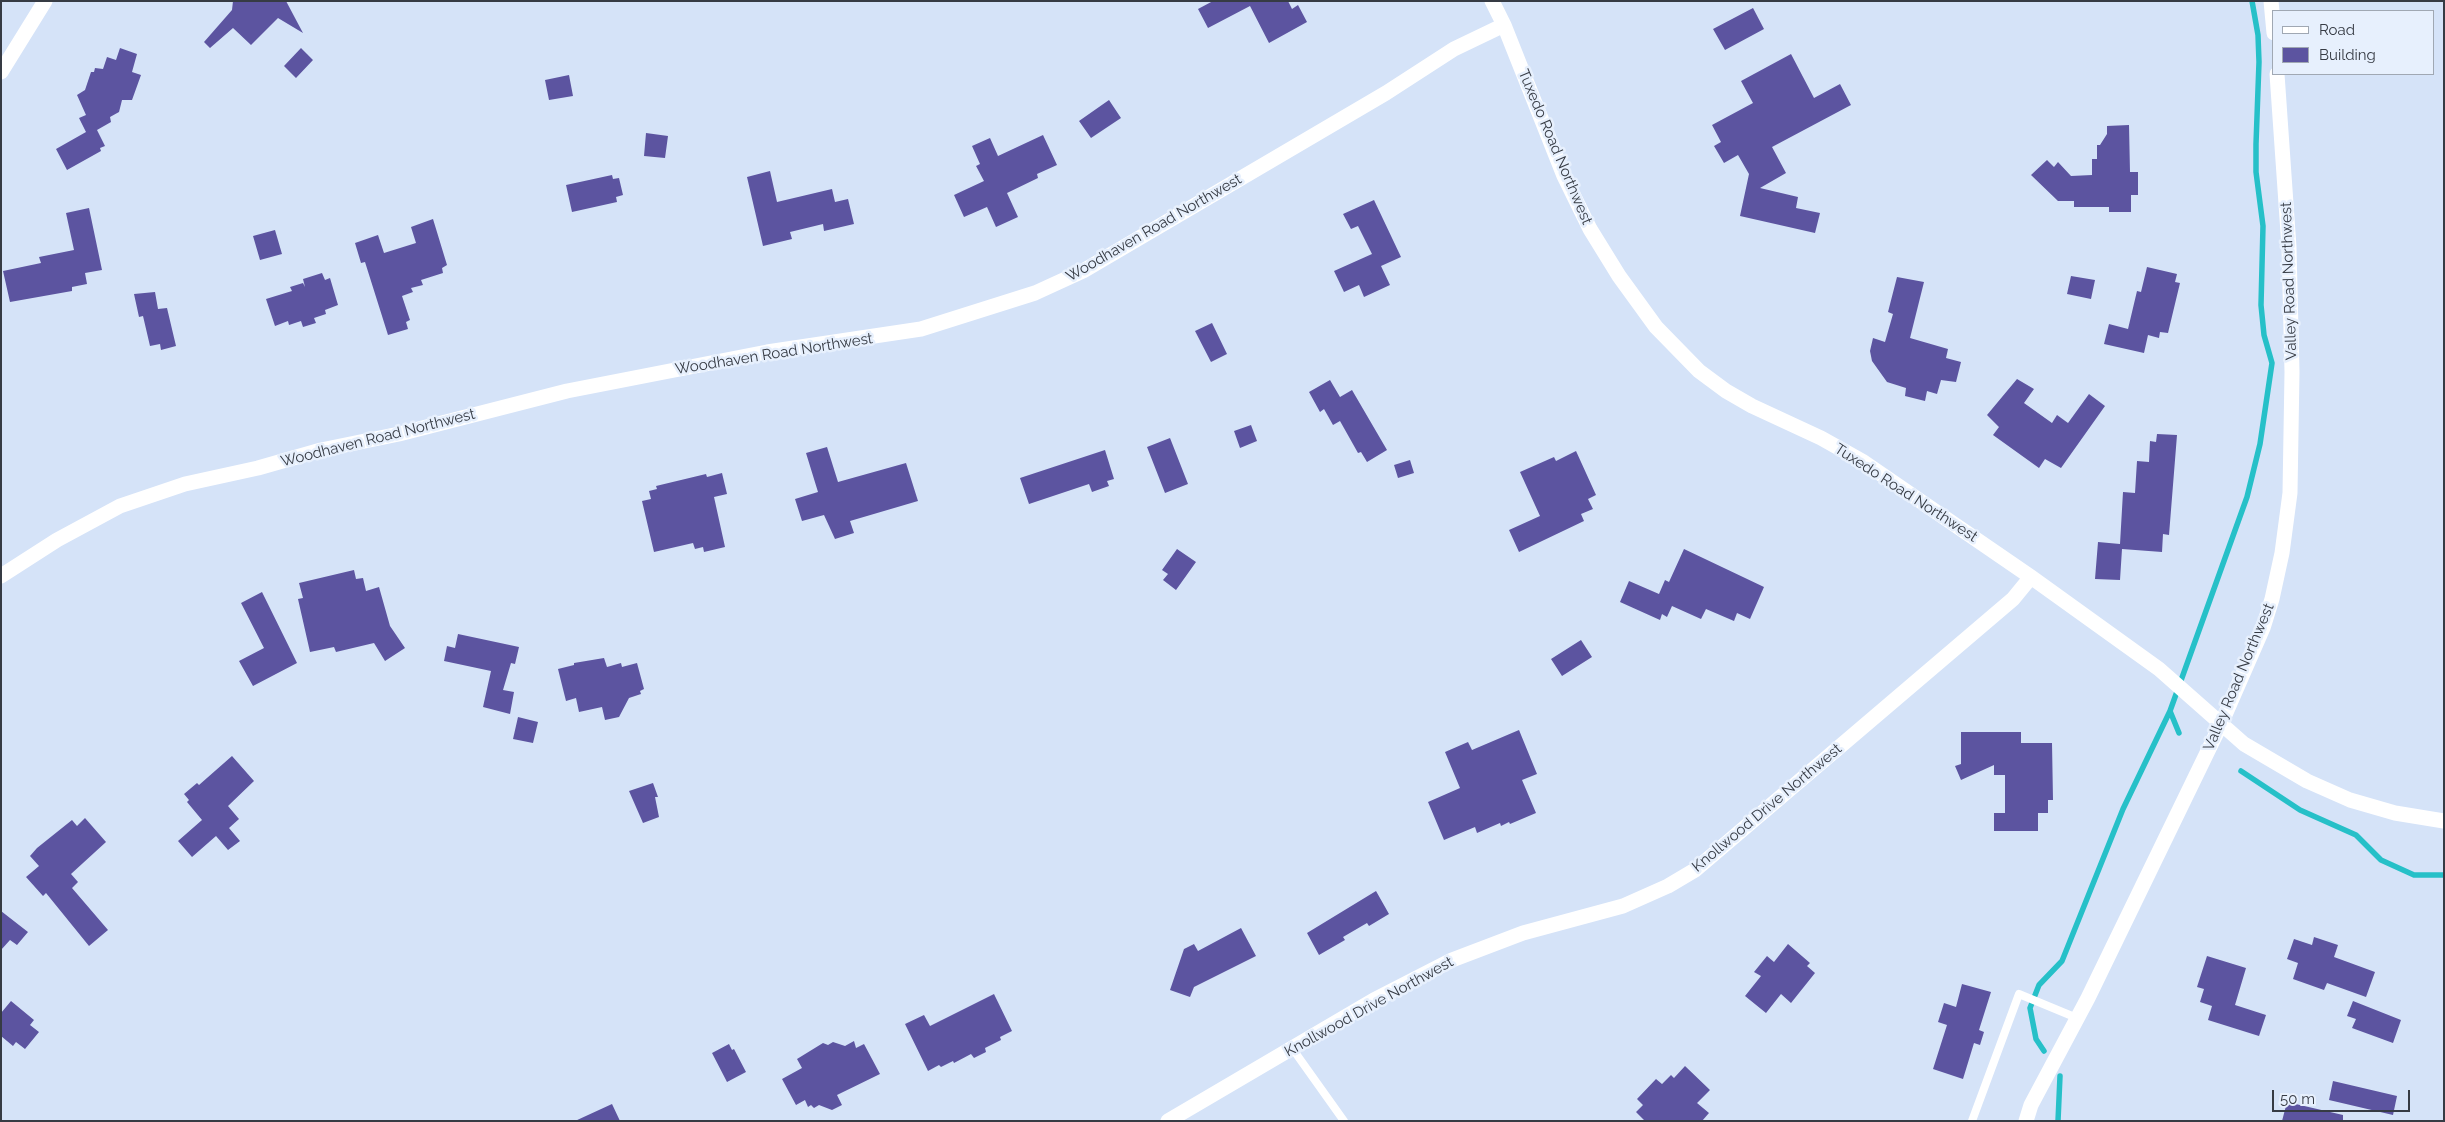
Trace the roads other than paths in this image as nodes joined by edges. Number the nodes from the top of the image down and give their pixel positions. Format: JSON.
{"nodes":[{"id":1,"x":45,"y":1,"type":"edge"},
{"id":2,"x":1492,"y":1,"type":"edge"},
{"id":3,"x":1504,"y":25,"type":"junction"},
{"id":4,"x":1,"y":72,"type":"edge"},
{"id":5,"x":2277,"y":75,"type":"edge"},
{"id":6,"x":1,"y":576,"type":"edge"},
{"id":7,"x":2031,"y":577,"type":"junction"},
{"id":8,"x":2221,"y":724,"type":"junction"},
{"id":9,"x":2444,"y":821,"type":"edge"},
{"id":10,"x":2077,"y":1018,"type":"junction"},
{"id":11,"x":1292,"y":1048,"type":"junction"},
{"id":12,"x":1168,"y":1121,"type":"edge"},
{"id":13,"x":1344,"y":1121,"type":"edge"},
{"id":14,"x":1972,"y":1121,"type":"edge"},
{"id":15,"x":2026,"y":1121,"type":"edge"}],
"edges":[{"from":1,"to":4,"type":"street"},
{"from":2,"to":3,"type":"street","name":"Tuxedo Road Northwest"},
{"from":3,"to":6,"type":"street","name":"Woodhaven Road Northwest"},
{"from":3,"to":7,"type":"street","name":"Tuxedo Road Northwest"},
{"from":5,"to":8,"type":"street","name":"Valley Road Northwest"},
{"from":7,"to":8,"type":"street","name":"Tuxedo Road Northwest"},
{"from":7,"to":11,"type":"street","name":"Knollwood Drive Northwest"},
{"from":8,"to":9,"type":"street","name":"Tuxedo Road Northwest"},
{"from":8,"to":10,"type":"street","name":"Valley Road Northwest"},
{"from":10,"to":14,"type":"lane"},
{"from":10,"to":15,"type":"street","name":"Valley Road Northwest"},
{"from":11,"to":12,"type":"street","name":"Knollwood Drive Northwest"},
{"from":11,"to":13,"type":"lane"}]}
